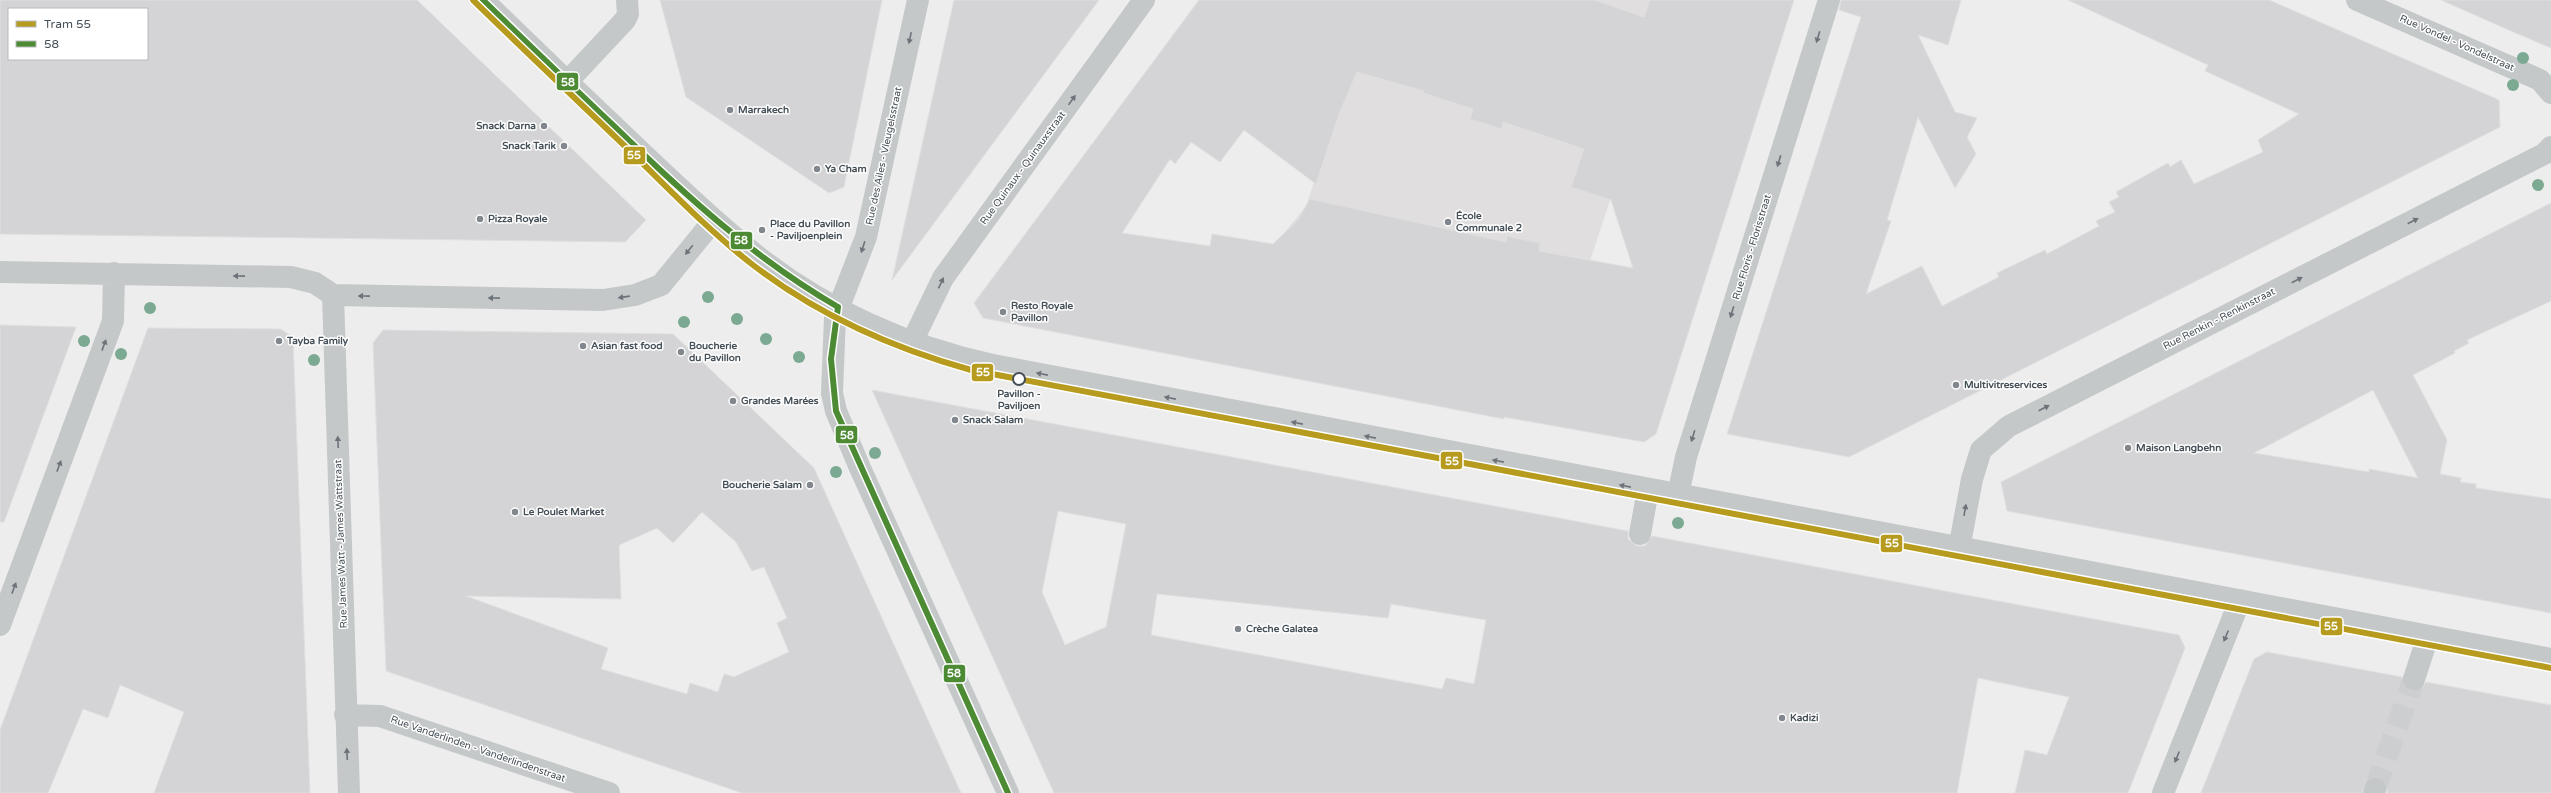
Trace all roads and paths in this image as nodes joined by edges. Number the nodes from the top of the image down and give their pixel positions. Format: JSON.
{"nodes":[{"id":1,"x":483,"y":0,"type":"edge"},
{"id":2,"x":627,"y":0,"type":"edge"},
{"id":3,"x":918,"y":0,"type":"edge"},
{"id":4,"x":1144,"y":0,"type":"edge"},
{"id":5,"x":1829,"y":0,"type":"edge"},
{"id":6,"x":2357,"y":0,"type":"edge"},
{"id":7,"x":567,"y":82,"type":"junction"},
{"id":8,"x":2551,"y":93,"type":"edge"},
{"id":9,"x":2551,"y":147,"type":"edge"},
{"id":10,"x":714,"y":220,"type":"junction"},
{"id":11,"x":0,"y":272,"type":"edge"},
{"id":12,"x":114,"y":273,"type":"junction"},
{"id":13,"x":333,"y":295,"type":"junction"},
{"id":14,"x":838,"y":307,"type":"junction"},
{"id":15,"x":912,"y":342,"type":"junction"},
{"id":16,"x":1648,"y":490,"type":"junction"},
{"id":17,"x":1678,"y":495,"type":"junction"},
{"id":18,"x":1640,"y":534,"type":"dead end"},
{"id":19,"x":1959,"y":549,"type":"junction"},
{"id":20,"x":2240,"y":600,"type":"junction"},
{"id":21,"x":0,"y":625,"type":"edge"},
{"id":22,"x":2428,"y":636,"type":"junction"},
{"id":23,"x":2551,"y":659,"type":"edge"},
{"id":24,"x":2414,"y":679,"type":"tunnel mouth"},
{"id":25,"x":345,"y":715,"type":"junction"},
{"id":26,"x":349,"y":793,"type":"edge"},
{"id":27,"x":609,"y":793,"type":"edge"},
{"id":28,"x":1008,"y":793,"type":"edge"},
{"id":29,"x":2163,"y":793,"type":"edge"}],
"edges":[{"from":1,"to":7,"type":"street"},
{"from":2,"to":7,"type":"street"},
{"from":3,"to":14,"type":"street","name":"Rue des Ailes - Vleugelsstraat","one_way":true},
{"from":15,"to":4,"type":"street","name":"Rue Quinaux - Quinauxstraat","one_way":true},
{"from":5,"to":17,"type":"street","name":"Rue Floris - Florisstraat","one_way":true},
{"from":6,"to":8,"type":"street","name":"Rue Vondel - Vondelstraat"},
{"from":7,"to":10,"type":"street"},
{"from":19,"to":9,"type":"street","name":"Rue Renkin - Renkinstraat","one_way":true},
{"from":10,"to":13,"type":"street","one_way":true},
{"from":10,"to":14,"type":"street"},
{"from":11,"to":12,"type":"street"},
{"from":13,"to":12,"type":"street","one_way":true},
{"from":21,"to":12,"type":"street","one_way":true},
{"from":25,"to":13,"type":"street","name":"Rue James Watt - James Wattstraat","one_way":true},
{"from":14,"to":15,"type":"street"},
{"from":14,"to":28,"type":"street","name":"Rue des Ailes - Vleugelsstraat"},
{"from":16,"to":15,"type":"street","one_way":true},
{"from":16,"to":17,"type":"street"},
{"from":16,"to":18,"type":"street"},
{"from":17,"to":19,"type":"street"},
{"from":19,"to":20,"type":"street"},
{"from":20,"to":22,"type":"street"},
{"from":20,"to":29,"type":"street","one_way":true},
{"from":22,"to":23,"type":"street"},
{"from":22,"to":24,"type":"street"},
{"from":26,"to":25,"type":"street","name":"Rue James Watt - James Wattstraat","one_way":true},
{"from":25,"to":27,"type":"street","name":"Rue Vanderlinden - Vanderlindenstraat"}]}
